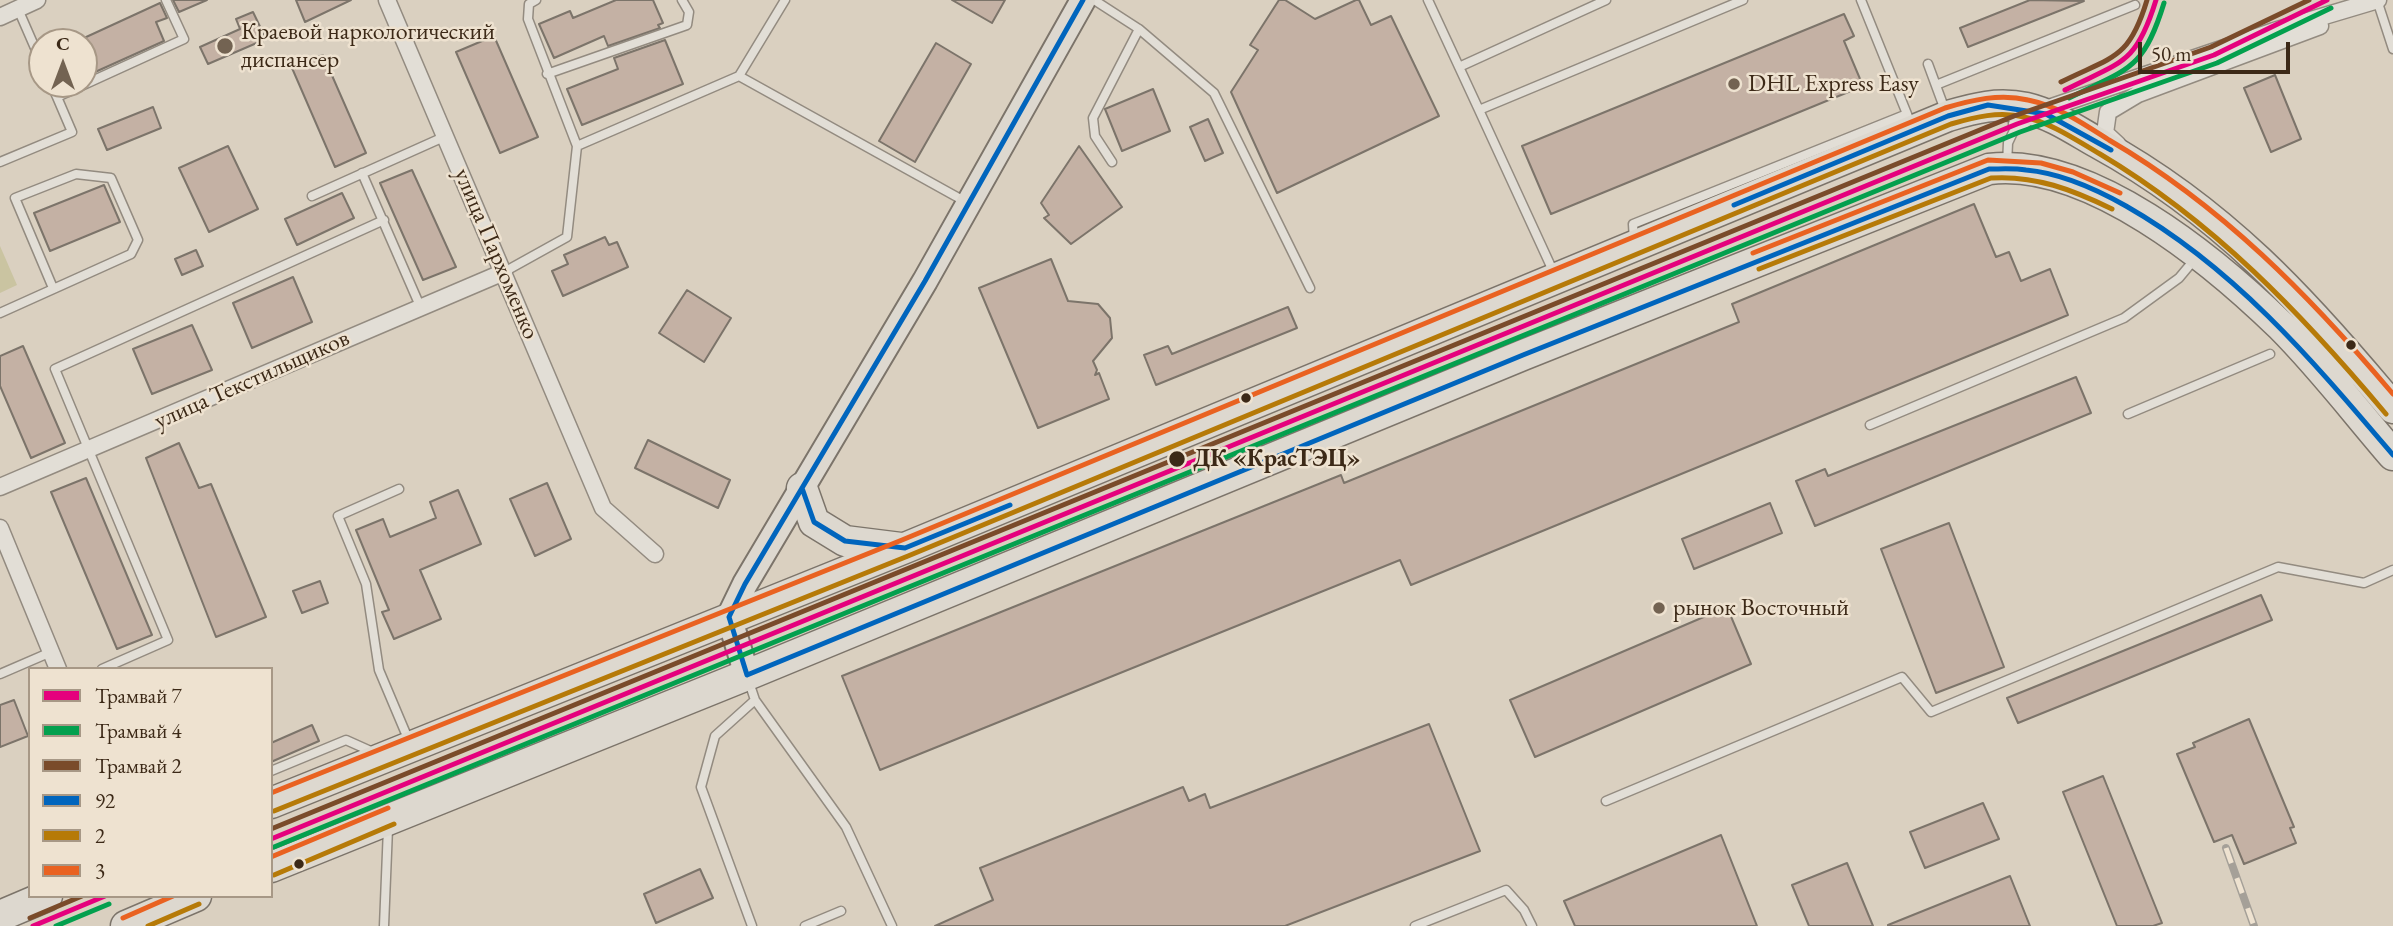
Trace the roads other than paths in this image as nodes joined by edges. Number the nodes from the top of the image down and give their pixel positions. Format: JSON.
{"nodes":[{"id":1,"x":37,"y":0,"type":"edge"},
{"id":2,"x":166,"y":0,"type":"edge"},
{"id":3,"x":387,"y":0,"type":"edge"},
{"id":4,"x":536,"y":0,"type":"edge"},
{"id":5,"x":682,"y":0,"type":"edge"},
{"id":6,"x":785,"y":0,"type":"edge"},
{"id":7,"x":1083,"y":0,"type":"edge"},
{"id":8,"x":1094,"y":0,"type":"edge"},
{"id":9,"x":1428,"y":0,"type":"edge"},
{"id":10,"x":1606,"y":0,"type":"edge"},
{"id":11,"x":1743,"y":0,"type":"edge"},
{"id":12,"x":1861,"y":0,"type":"edge"},
{"id":13,"x":2377,"y":0,"type":"edge"},
{"id":14,"x":2135,"y":5,"type":"dead end"},
{"id":15,"x":18,"y":9,"type":"junction"},
{"id":16,"x":0,"y":17,"type":"edge"},
{"id":17,"x":1139,"y":29,"type":"junction"},
{"id":18,"x":28,"y":32,"type":"edge"},
{"id":19,"x":2393,"y":49,"type":"edge"},
{"id":20,"x":1928,"y":64,"type":"dead end"},
{"id":21,"x":1460,"y":67,"type":"junction"},
{"id":22,"x":547,"y":74,"type":"junction"},
{"id":23,"x":739,"y":76,"type":"junction"},
{"id":24,"x":98,"y":78,"type":"edge"},
{"id":25,"x":1936,"y":85,"type":"junction"},
{"id":26,"x":57,"y":98,"type":"edge"},
{"id":27,"x":1479,"y":110,"type":"junction"},
{"id":28,"x":1948,"y":116,"type":"junction"},
{"id":29,"x":2027,"y":118,"type":"junction"},
{"id":30,"x":1910,"y":122,"type":"junction"},
{"id":31,"x":446,"y":136,"type":"junction"},
{"id":32,"x":577,"y":146,"type":"junction"},
{"id":33,"x":0,"y":162,"type":"edge"},
{"id":34,"x":1112,"y":162,"type":"dead end"},
{"id":35,"x":2137,"y":164,"type":"junction"},
{"id":36,"x":2007,"y":167,"type":"junction"},
{"id":37,"x":362,"y":173,"type":"junction"},
{"id":38,"x":312,"y":196,"type":"dead end"},
{"id":39,"x":969,"y":203,"type":"junction"},
{"id":40,"x":384,"y":220,"type":"junction"},
{"id":41,"x":2199,"y":254,"type":"junction"},
{"id":42,"x":504,"y":272,"type":"junction"},
{"id":43,"x":1556,"y":278,"type":"junction"},
{"id":44,"x":53,"y":288,"type":"junction"},
{"id":45,"x":1310,"y":288,"type":"dead end"},
{"id":46,"x":420,"y":306,"type":"junction"},
{"id":47,"x":0,"y":313,"type":"edge"},
{"id":48,"x":2270,"y":354,"type":"dead end"},
{"id":49,"x":2393,"y":408,"type":"edge"},
{"id":50,"x":2128,"y":414,"type":"dead end"},
{"id":51,"x":1870,"y":425,"type":"dead end"},
{"id":52,"x":90,"y":450,"type":"junction"},
{"id":53,"x":2393,"y":455,"type":"edge"},
{"id":54,"x":0,"y":487,"type":"edge"},
{"id":55,"x":802,"y":488,"type":"junction"},
{"id":56,"x":399,"y":489,"type":"dead end"},
{"id":57,"x":0,"y":528,"type":"edge"},
{"id":58,"x":905,"y":548,"type":"junction"},
{"id":59,"x":655,"y":554,"type":"dead end"},
{"id":60,"x":2393,"y":570,"type":"edge"},
{"id":61,"x":729,"y":617,"type":"junction"},
{"id":62,"x":51,"y":652,"type":"junction"},
{"id":63,"x":57,"y":667,"type":"edge"},
{"id":64,"x":107,"y":667,"type":"edge"},
{"id":65,"x":0,"y":674,"type":"edge"},
{"id":66,"x":751,"y":688,"type":"junction"},
{"id":67,"x":398,"y":753,"type":"junction"},
{"id":68,"x":273,"y":770,"type":"edge"},
{"id":69,"x":1606,"y":800,"type":"dead end"},
{"id":70,"x":273,"y":802,"type":"edge"},
{"id":71,"x":387,"y":818,"type":"junction"},
{"id":72,"x":273,"y":866,"type":"edge"},
{"id":73,"x":42,"y":898,"type":"edge"},
{"id":74,"x":191,"y":898,"type":"edge"},
{"id":75,"x":841,"y":911,"type":"dead end"},
{"id":76,"x":156,"y":912,"type":"edge"},
{"id":77,"x":0,"y":916,"type":"edge"},
{"id":78,"x":126,"y":926,"type":"edge"},
{"id":79,"x":384,"y":926,"type":"edge"},
{"id":80,"x":752,"y":926,"type":"edge"},
{"id":81,"x":805,"y":926,"type":"edge"},
{"id":82,"x":892,"y":926,"type":"edge"},
{"id":83,"x":1415,"y":926,"type":"edge"},
{"id":84,"x":1532,"y":926,"type":"edge"}],
"edges":[{"from":1,"to":15,"type":"street"},
{"from":2,"to":24,"type":"lane"},
{"from":3,"to":31,"type":"street","name":"улица Пархоменко"},
{"from":4,"to":22,"type":"lane"},
{"from":5,"to":22,"type":"lane"},
{"from":6,"to":23,"type":"lane"},
{"from":7,"to":39,"type":"main road"},
{"from":8,"to":17,"type":"lane"},
{"from":9,"to":21,"type":"lane"},
{"from":10,"to":21,"type":"lane"},
{"from":11,"to":27,"type":"lane"},
{"from":12,"to":30,"type":"lane"},
{"from":13,"to":19,"type":"lane"},
{"from":13,"to":29,"type":"street"},
{"from":13,"to":35,"type":"street"},
{"from":14,"to":25,"type":"lane"},
{"from":15,"to":16,"type":"street"},
{"from":15,"to":18,"type":"lane"},
{"from":17,"to":34,"type":"lane"},
{"from":17,"to":45,"type":"lane"},
{"from":20,"to":25,"type":"lane"},
{"from":21,"to":27,"type":"lane"},
{"from":22,"to":32,"type":"lane"},
{"from":23,"to":32,"type":"lane"},
{"from":23,"to":39,"type":"lane"},
{"from":25,"to":28,"type":"lane"},
{"from":26,"to":33,"type":"lane"},
{"from":27,"to":43,"type":"lane"},
{"from":28,"to":29,"type":"highway"},
{"from":28,"to":30,"type":"highway"},
{"from":29,"to":35,"type":"highway"},
{"from":29,"to":36,"type":"lane"},
{"from":30,"to":43,"type":"highway"},
{"from":31,"to":37,"type":"lane"},
{"from":31,"to":42,"type":"street","name":"улица Пархоменко"},
{"from":32,"to":42,"type":"lane"},
{"from":35,"to":49,"type":"highway"},
{"from":36,"to":41,"type":"highway"},
{"from":36,"to":66,"type":"highway"},
{"from":37,"to":38,"type":"lane"},
{"from":37,"to":40,"type":"lane"},
{"from":39,"to":55,"type":"main road"},
{"from":40,"to":46,"type":"lane"},
{"from":40,"to":52,"type":"lane"},
{"from":41,"to":51,"type":"lane"},
{"from":41,"to":53,"type":"highway"},
{"from":42,"to":46,"type":"street","name":"улица Текстильщиков"},
{"from":42,"to":59,"type":"street","name":"улица Пархоменко"},
{"from":43,"to":58,"type":"highway"},
{"from":44,"to":44,"type":"lane"},
{"from":44,"to":47,"type":"lane"},
{"from":46,"to":52,"type":"street","name":"улица Текстильщиков"},
{"from":48,"to":50,"type":"lane"},
{"from":52,"to":54,"type":"street","name":"улица Текстильщиков"},
{"from":52,"to":64,"type":"lane"},
{"from":55,"to":58,"type":"highway"},
{"from":55,"to":61,"type":"main road"},
{"from":56,"to":67,"type":"lane"},
{"from":57,"to":62,"type":"street"},
{"from":58,"to":61,"type":"highway"},
{"from":60,"to":69,"type":"lane"},
{"from":61,"to":66,"type":"main road"},
{"from":61,"to":67,"type":"highway"},
{"from":62,"to":63,"type":"street"},
{"from":62,"to":65,"type":"lane"},
{"from":66,"to":71,"type":"highway"},
{"from":66,"to":80,"type":"lane"},
{"from":66,"to":82,"type":"lane"},
{"from":67,"to":68,"type":"lane"},
{"from":67,"to":70,"type":"highway"},
{"from":71,"to":72,"type":"highway"},
{"from":71,"to":79,"type":"lane"},
{"from":73,"to":77,"type":"highway"},
{"from":74,"to":76,"type":"highway"},
{"from":75,"to":81,"type":"lane"},
{"from":76,"to":78,"type":"highway"},
{"from":83,"to":84,"type":"lane"}]}
